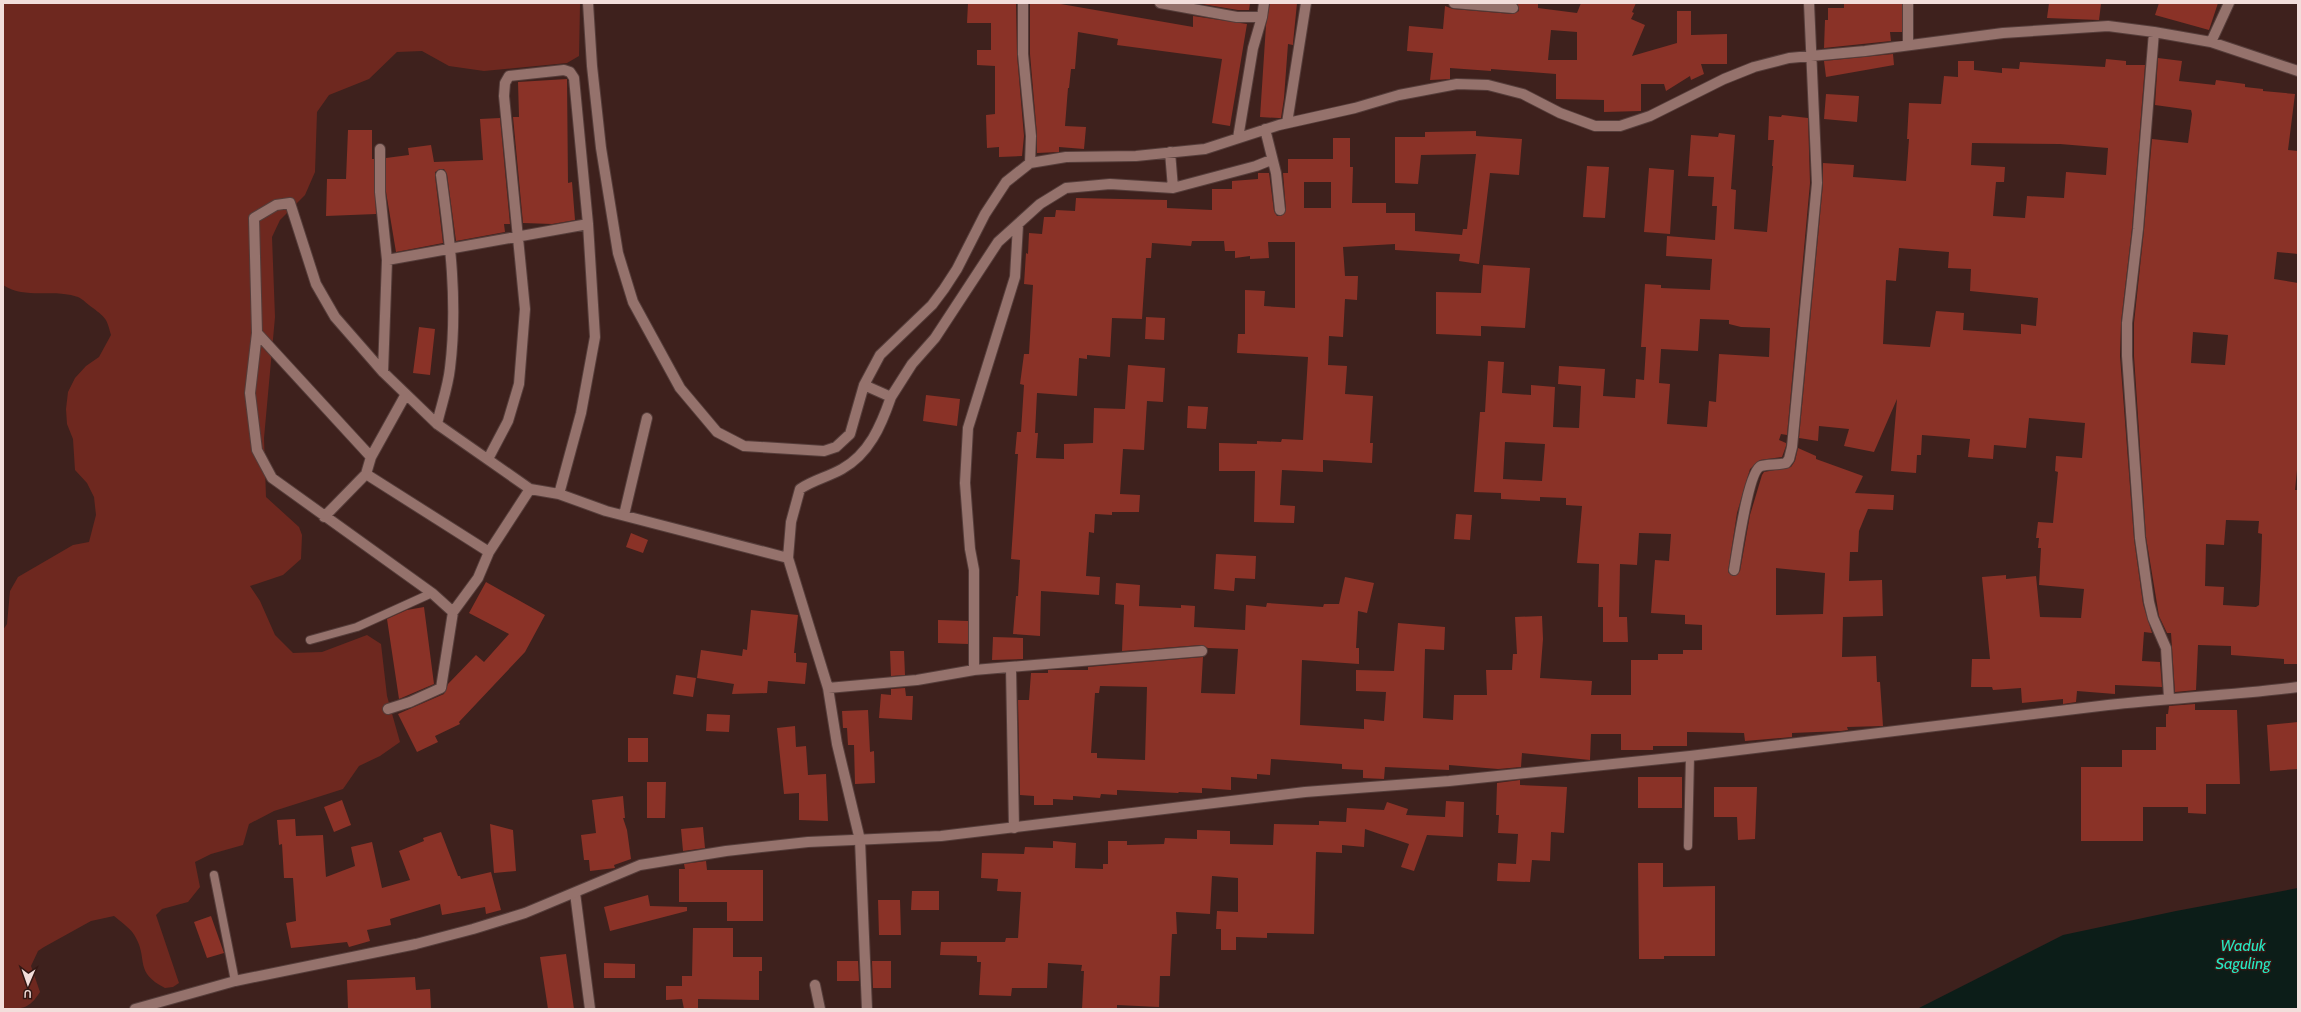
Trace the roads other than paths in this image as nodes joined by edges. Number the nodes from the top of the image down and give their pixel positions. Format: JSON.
{"nodes":[{"id":1,"x":588,"y":3,"type":"edge"},
{"id":2,"x":1023,"y":3,"type":"edge"},
{"id":3,"x":1160,"y":3,"type":"edge"},
{"id":4,"x":1264,"y":3,"type":"edge"},
{"id":5,"x":1306,"y":3,"type":"edge"},
{"id":6,"x":1454,"y":3,"type":"edge"},
{"id":7,"x":1809,"y":3,"type":"edge"},
{"id":8,"x":1908,"y":3,"type":"edge"},
{"id":9,"x":2229,"y":3,"type":"edge"},
{"id":10,"x":1182,"y":5,"type":"edge"},
{"id":11,"x":1514,"y":8,"type":"dead end"},
{"id":12,"x":1262,"y":17,"type":"junction"},
{"id":13,"x":2154,"y":32,"type":"junction"},
{"id":14,"x":2211,"y":42,"type":"junction"},
{"id":15,"x":1908,"y":45,"type":"junction"},
{"id":16,"x":1812,"y":54,"type":"junction"},
{"id":17,"x":2298,"y":71,"type":"edge"},
{"id":18,"x":1287,"y":123,"type":"junction"},
{"id":19,"x":1265,"y":129,"type":"junction"},
{"id":20,"x":1238,"y":138,"type":"junction"},
{"id":21,"x":380,"y":149,"type":"dead end"},
{"id":22,"x":1170,"y":152,"type":"junction"},
{"id":23,"x":1271,"y":160,"type":"junction"},
{"id":24,"x":1030,"y":163,"type":"junction"},
{"id":25,"x":441,"y":175,"type":"dead end"},
{"id":26,"x":1173,"y":188,"type":"junction"},
{"id":27,"x":1280,"y":210,"type":"dead end"},
{"id":28,"x":588,"y":224,"type":"junction"},
{"id":29,"x":1018,"y":225,"type":"junction"},
{"id":30,"x":517,"y":238,"type":"junction"},
{"id":31,"x":451,"y":250,"type":"junction"},
{"id":32,"x":387,"y":260,"type":"junction"},
{"id":33,"x":257,"y":333,"type":"junction"},
{"id":34,"x":383,"y":372,"type":"junction"},
{"id":35,"x":864,"y":385,"type":"junction"},
{"id":36,"x":406,"y":394,"type":"junction"},
{"id":37,"x":891,"y":397,"type":"junction"},
{"id":38,"x":647,"y":418,"type":"dead end"},
{"id":39,"x":437,"y":424,"type":"junction"},
{"id":40,"x":371,"y":458,"type":"junction"},
{"id":41,"x":488,"y":459,"type":"junction"},
{"id":42,"x":366,"y":474,"type":"junction"},
{"id":43,"x":530,"y":489,"type":"junction"},
{"id":44,"x":559,"y":494,"type":"junction"},
{"id":45,"x":624,"y":515,"type":"junction"},
{"id":46,"x":324,"y":517,"type":"junction"},
{"id":47,"x":489,"y":552,"type":"junction"},
{"id":48,"x":788,"y":558,"type":"junction"},
{"id":49,"x":1734,"y":570,"type":"dead end"},
{"id":50,"x":432,"y":594,"type":"junction"},
{"id":51,"x":453,"y":612,"type":"junction"},
{"id":52,"x":310,"y":640,"type":"dead end"},
{"id":53,"x":1202,"y":652,"type":"dead end"},
{"id":54,"x":1010,"y":668,"type":"junction"},
{"id":55,"x":974,"y":670,"type":"junction"},
{"id":56,"x":2298,"y":687,"type":"edge"},
{"id":57,"x":828,"y":688,"type":"junction"},
{"id":58,"x":2169,"y":698,"type":"junction"},
{"id":59,"x":388,"y":709,"type":"dead end"},
{"id":60,"x":1690,"y":756,"type":"junction"},
{"id":61,"x":1014,"y":828,"type":"junction"},
{"id":62,"x":860,"y":840,"type":"junction"},
{"id":63,"x":1688,"y":846,"type":"dead end"},
{"id":64,"x":214,"y":875,"type":"dead end"},
{"id":65,"x":575,"y":893,"type":"junction"},
{"id":66,"x":235,"y":981,"type":"junction"},
{"id":67,"x":815,"y":986,"type":"dead end"},
{"id":68,"x":135,"y":1009,"type":"edge"},
{"id":69,"x":590,"y":1009,"type":"edge"},
{"id":70,"x":820,"y":1009,"type":"edge"},
{"id":71,"x":867,"y":1009,"type":"edge"}],
"edges":[{"from":1,"to":35,"type":"street"},
{"from":2,"to":24,"type":"street"},
{"from":3,"to":10,"type":"street"},
{"from":4,"to":12,"type":"street"},
{"from":5,"to":18,"type":"street"},
{"from":6,"to":11,"type":"street"},
{"from":7,"to":16,"type":"street"},
{"from":8,"to":15,"type":"street"},
{"from":9,"to":14,"type":"street"},
{"from":10,"to":12,"type":"street"},
{"from":12,"to":20,"type":"street"},
{"from":13,"to":14,"type":"street"},
{"from":13,"to":15,"type":"street"},
{"from":13,"to":58,"type":"street"},
{"from":14,"to":17,"type":"street"},
{"from":15,"to":16,"type":"street"},
{"from":16,"to":18,"type":"street"},
{"from":16,"to":49,"type":"street"},
{"from":18,"to":19,"type":"street"},
{"from":19,"to":20,"type":"street"},
{"from":19,"to":23,"type":"street"},
{"from":20,"to":22,"type":"street"},
{"from":21,"to":32,"type":"street"},
{"from":22,"to":24,"type":"street"},
{"from":22,"to":26,"type":"street"},
{"from":23,"to":26,"type":"street"},
{"from":23,"to":27,"type":"street"},
{"from":24,"to":35,"type":"street"},
{"from":25,"to":31,"type":"street"},
{"from":26,"to":29,"type":"street"},
{"from":28,"to":30,"type":"street"},
{"from":28,"to":30,"type":"street"},
{"from":28,"to":44,"type":"street"},
{"from":29,"to":37,"type":"street"},
{"from":29,"to":55,"type":"street"},
{"from":30,"to":31,"type":"street"},
{"from":30,"to":41,"type":"street"},
{"from":31,"to":32,"type":"street"},
{"from":31,"to":39,"type":"street"},
{"from":32,"to":34,"type":"street"},
{"from":33,"to":34,"type":"street"},
{"from":33,"to":40,"type":"street"},
{"from":33,"to":46,"type":"street"},
{"from":34,"to":36,"type":"street"},
{"from":35,"to":37,"type":"street"},
{"from":36,"to":39,"type":"street"},
{"from":36,"to":40,"type":"street"},
{"from":37,"to":48,"type":"street"},
{"from":38,"to":45,"type":"street"},
{"from":39,"to":41,"type":"street"},
{"from":40,"to":42,"type":"street"},
{"from":41,"to":43,"type":"street"},
{"from":42,"to":46,"type":"street"},
{"from":42,"to":47,"type":"street"},
{"from":43,"to":44,"type":"street"},
{"from":43,"to":47,"type":"street"},
{"from":44,"to":45,"type":"street"},
{"from":45,"to":48,"type":"street"},
{"from":46,"to":50,"type":"street"},
{"from":47,"to":51,"type":"street"},
{"from":48,"to":57,"type":"street"},
{"from":50,"to":51,"type":"street"},
{"from":50,"to":52,"type":"lane"},
{"from":51,"to":59,"type":"street"},
{"from":53,"to":54,"type":"street"},
{"from":54,"to":55,"type":"street"},
{"from":54,"to":61,"type":"street"},
{"from":55,"to":57,"type":"street"},
{"from":56,"to":58,"type":"street"},
{"from":57,"to":62,"type":"street"},
{"from":58,"to":60,"type":"street"},
{"from":60,"to":61,"type":"street"},
{"from":60,"to":63,"type":"lane"},
{"from":61,"to":62,"type":"street"},
{"from":62,"to":65,"type":"street"},
{"from":62,"to":71,"type":"street"},
{"from":64,"to":66,"type":"lane"},
{"from":65,"to":66,"type":"street"},
{"from":65,"to":69,"type":"street"},
{"from":66,"to":68,"type":"street"},
{"from":67,"to":70,"type":"street"}]}
